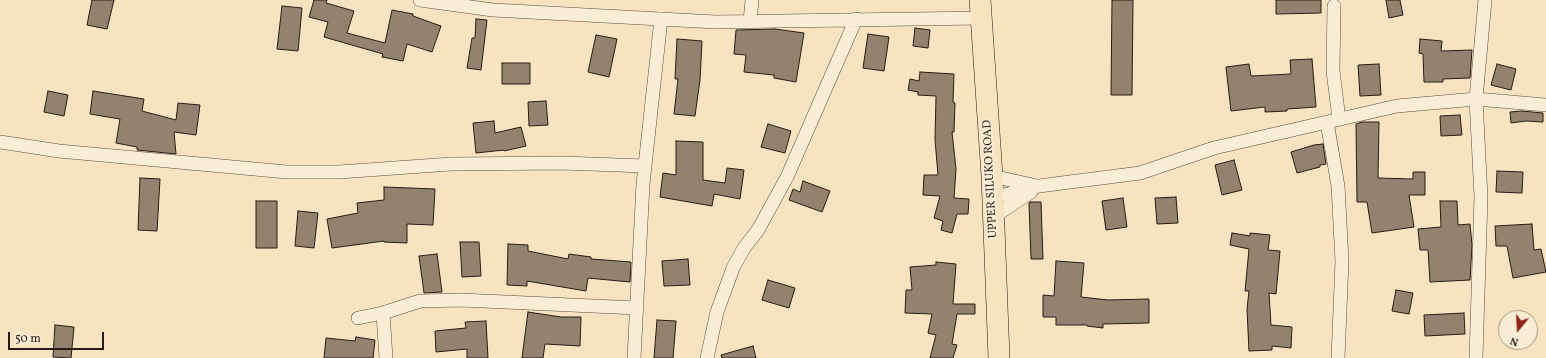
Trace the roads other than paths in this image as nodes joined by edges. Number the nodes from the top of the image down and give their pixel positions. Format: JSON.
{"nodes":[{"id":1,"x":420,"y":0,"type":"edge"},
{"id":2,"x":752,"y":0,"type":"edge"},
{"id":3,"x":1485,"y":0,"type":"edge"},
{"id":4,"x":513,"y":6,"type":"edge"},
{"id":5,"x":1334,"y":6,"type":"dead end"},
{"id":6,"x":980,"y":9,"type":"edge"},
{"id":7,"x":661,"y":19,"type":"junction"},
{"id":8,"x":856,"y":19,"type":"junction"},
{"id":9,"x":750,"y":22,"type":"junction"},
{"id":10,"x":1476,"y":99,"type":"junction"},
{"id":11,"x":1546,"y":105,"type":"edge"},
{"id":12,"x":1333,"y":120,"type":"junction"},
{"id":13,"x":0,"y":142,"type":"edge"},
{"id":14,"x":645,"y":166,"type":"junction"},
{"id":15,"x":992,"y":176,"type":"junction"},
{"id":16,"x":1039,"y":186,"type":"junction"},
{"id":17,"x":993,"y":208,"type":"junction"},
{"id":18,"x":637,"y":308,"type":"junction"},
{"id":19,"x":383,"y":313,"type":"junction"},
{"id":20,"x":358,"y":318,"type":"dead end"},
{"id":21,"x":386,"y":358,"type":"edge"},
{"id":22,"x":634,"y":358,"type":"edge"},
{"id":23,"x":707,"y":358,"type":"edge"},
{"id":24,"x":999,"y":358,"type":"edge"},
{"id":25,"x":1338,"y":358,"type":"edge"},
{"id":26,"x":1476,"y":358,"type":"edge"}],
"edges":[{"from":1,"to":4,"type":"street"},
{"from":2,"to":9,"type":"street"},
{"from":3,"to":10,"type":"street"},
{"from":4,"to":7,"type":"street"},
{"from":5,"to":12,"type":"street"},
{"from":6,"to":8,"type":"street"},
{"from":6,"to":15,"type":"main road","name":"UPPER SILUKO ROAD"},
{"from":7,"to":9,"type":"street"},
{"from":7,"to":14,"type":"street"},
{"from":8,"to":9,"type":"street"},
{"from":8,"to":23,"type":"street"},
{"from":10,"to":11,"type":"street"},
{"from":10,"to":12,"type":"street"},
{"from":10,"to":26,"type":"street"},
{"from":12,"to":16,"type":"street"},
{"from":12,"to":25,"type":"street"},
{"from":13,"to":14,"type":"street"},
{"from":14,"to":18,"type":"street"},
{"from":15,"to":16,"type":"street"},
{"from":15,"to":17,"type":"main road","name":"UPPER SILUKO ROAD"},
{"from":16,"to":17,"type":"street"},
{"from":16,"to":17,"type":"street"},
{"from":17,"to":24,"type":"main road","name":"UPPER SILUKO ROAD"},
{"from":18,"to":19,"type":"street"},
{"from":18,"to":22,"type":"street"},
{"from":19,"to":20,"type":"street"},
{"from":19,"to":21,"type":"street"}]}
